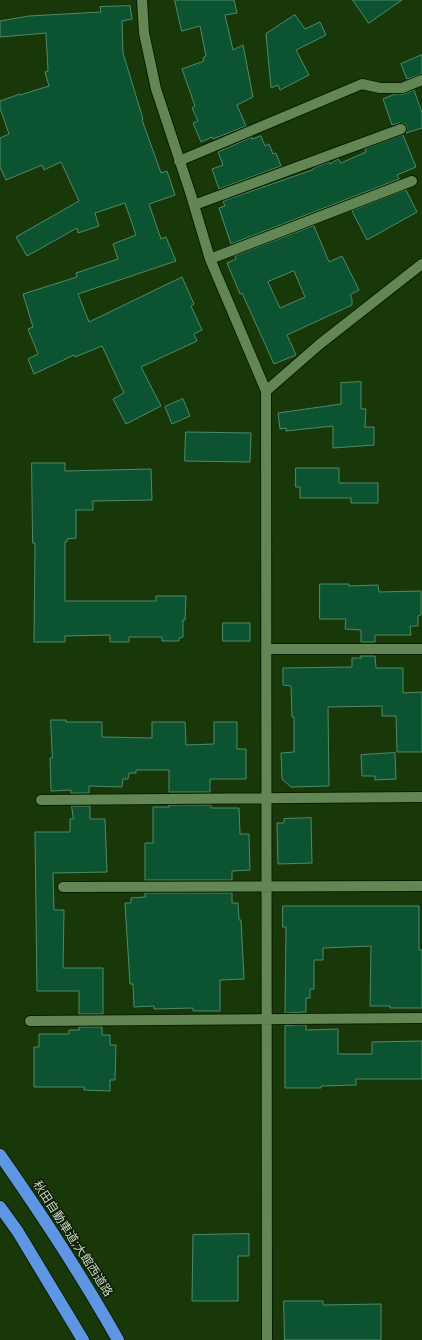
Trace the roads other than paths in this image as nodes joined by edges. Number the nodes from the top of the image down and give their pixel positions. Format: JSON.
{"nodes":[{"id":1,"x":142,"y":0,"type":"edge"},
{"id":2,"x":422,"y":80,"type":"edge"},
{"id":3,"x":401,"y":129,"type":"dead end"},
{"id":4,"x":179,"y":161,"type":"junction"},
{"id":5,"x":412,"y":181,"type":"dead end"},
{"id":6,"x":194,"y":204,"type":"junction"},
{"id":7,"x":210,"y":259,"type":"junction"},
{"id":8,"x":422,"y":264,"type":"edge"},
{"id":9,"x":266,"y":392,"type":"junction"},
{"id":10,"x":266,"y":649,"type":"junction"},
{"id":11,"x":422,"y":649,"type":"edge"},
{"id":12,"x":422,"y":797,"type":"edge"},
{"id":13,"x":267,"y":798,"type":"junction"},
{"id":14,"x":41,"y":800,"type":"dead end"},
{"id":15,"x":422,"y":886,"type":"edge"},
{"id":16,"x":63,"y":887,"type":"dead end"},
{"id":17,"x":267,"y":887,"type":"junction"},
{"id":18,"x":422,"y":1018,"type":"edge"},
{"id":19,"x":267,"y":1020,"type":"junction"},
{"id":20,"x":30,"y":1021,"type":"dead end"},
{"id":21,"x":0,"y":1155,"type":"edge"},
{"id":22,"x":0,"y":1207,"type":"edge"},
{"id":23,"x":84,"y":1340,"type":"edge"},
{"id":24,"x":118,"y":1340,"type":"edge"},
{"id":25,"x":267,"y":1340,"type":"edge"}],
"edges":[{"from":1,"to":4,"type":"street"},
{"from":2,"to":4,"type":"street"},
{"from":3,"to":6,"type":"street"},
{"from":4,"to":6,"type":"street"},
{"from":5,"to":7,"type":"street"},
{"from":6,"to":7,"type":"street"},
{"from":7,"to":9,"type":"street"},
{"from":8,"to":9,"type":"street"},
{"from":9,"to":10,"type":"street"},
{"from":10,"to":11,"type":"street"},
{"from":10,"to":13,"type":"street"},
{"from":12,"to":13,"type":"street"},
{"from":13,"to":14,"type":"street"},
{"from":13,"to":17,"type":"street"},
{"from":15,"to":17,"type":"street"},
{"from":16,"to":17,"type":"street"},
{"from":17,"to":19,"type":"street"},
{"from":18,"to":19,"type":"street"},
{"from":19,"to":20,"type":"street"},
{"from":19,"to":25,"type":"street"},
{"from":21,"to":24,"type":"highway","name":"秋田自動車道;大館西道路"},
{"from":22,"to":23,"type":"highway"}]}
